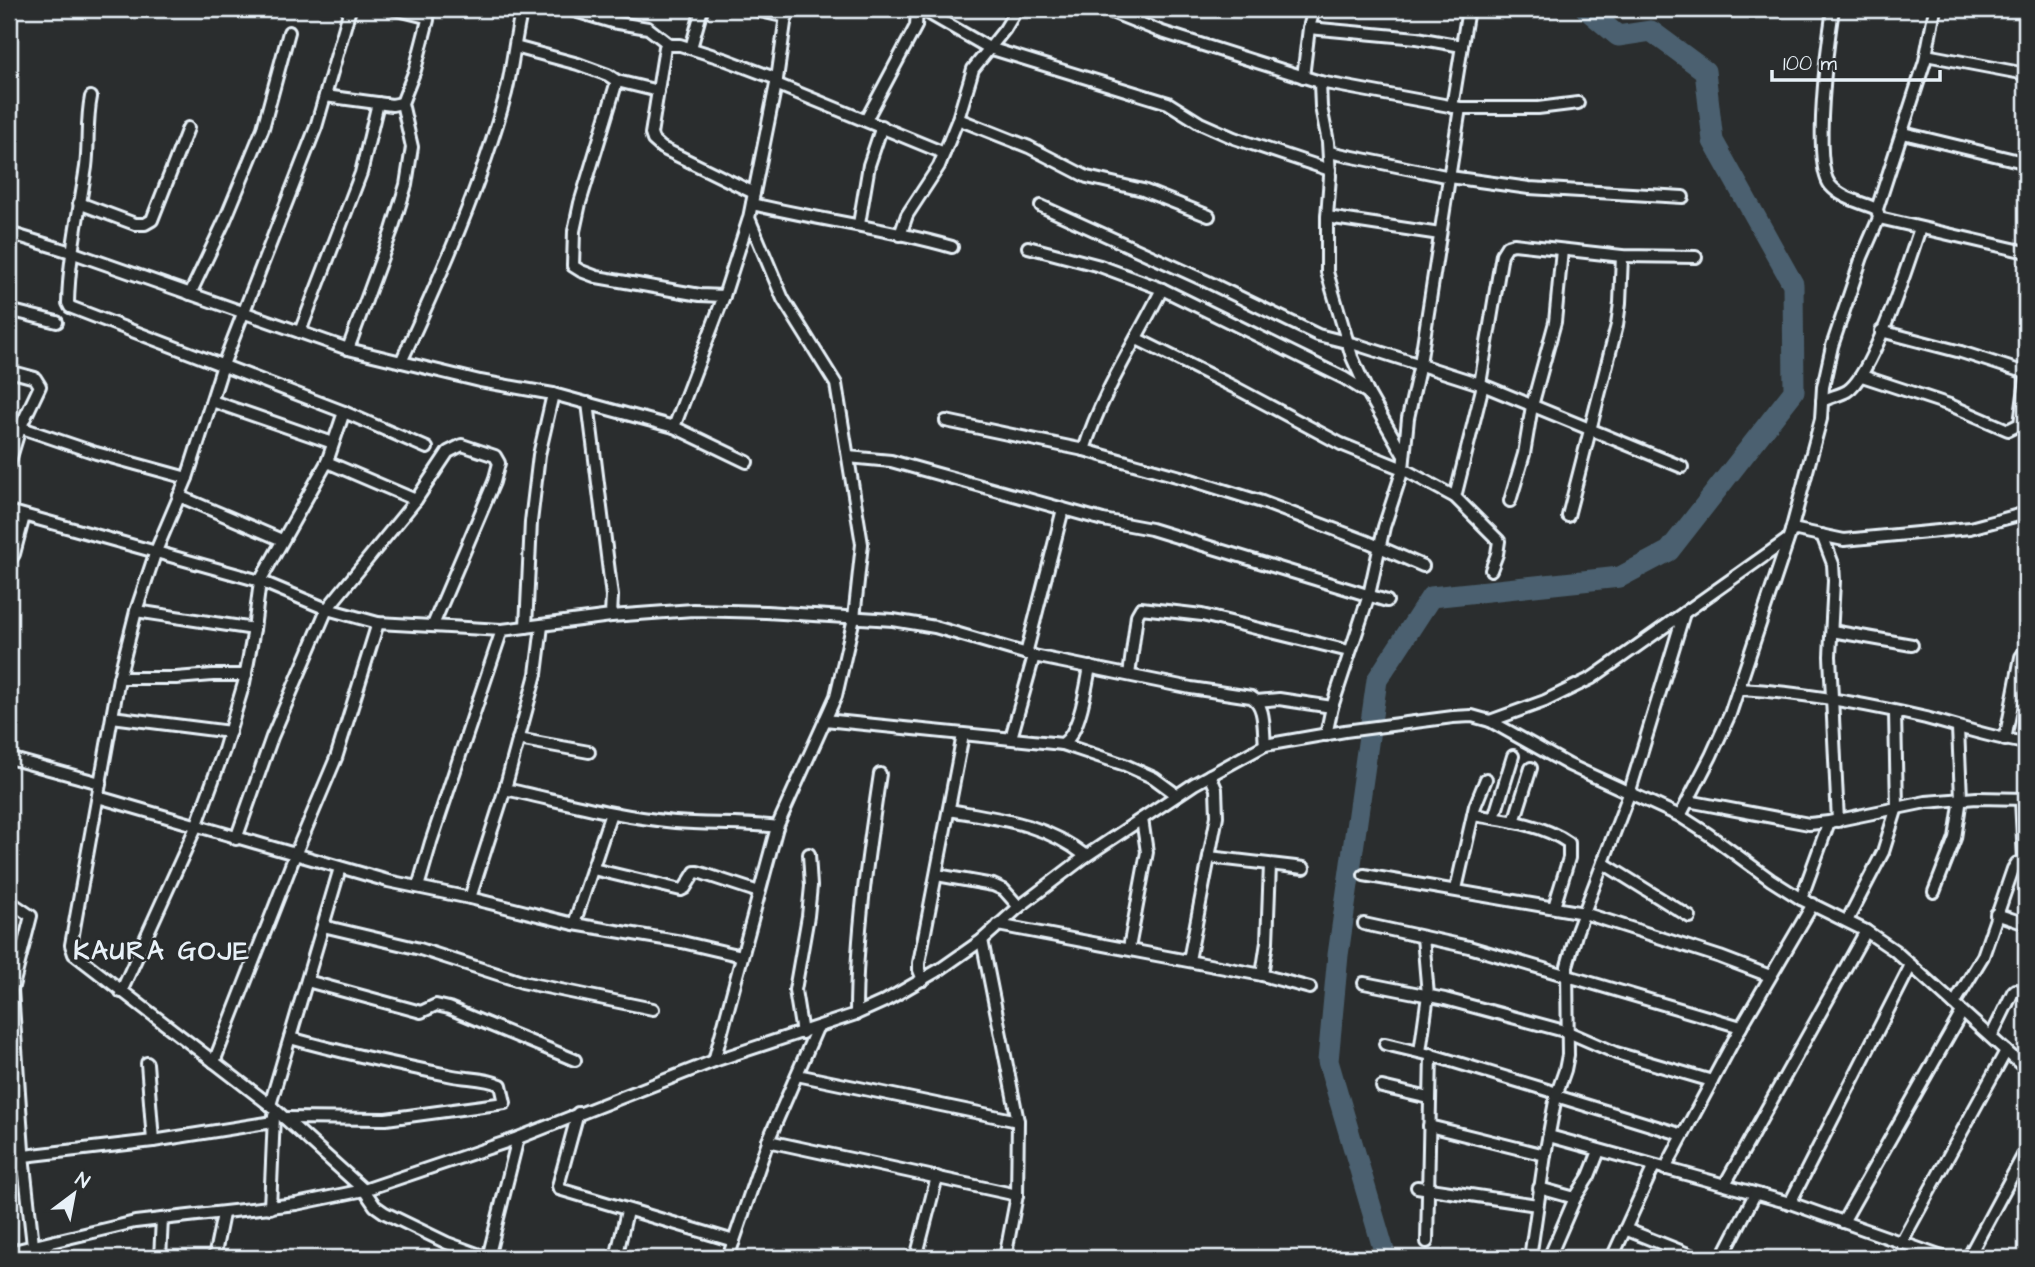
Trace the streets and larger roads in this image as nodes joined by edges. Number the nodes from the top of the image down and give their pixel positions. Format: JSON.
{"nodes":[{"id":1,"x":350,"y":9,"type":"edge"},
{"id":2,"x":394,"y":9,"type":"edge"},
{"id":3,"x":522,"y":9,"type":"edge"},
{"id":4,"x":568,"y":9,"type":"edge"},
{"id":5,"x":702,"y":9,"type":"edge"},
{"id":6,"x":752,"y":9,"type":"edge"},
{"id":7,"x":916,"y":9,"type":"edge"},
{"id":8,"x":1017,"y":9,"type":"edge"},
{"id":9,"x":1104,"y":9,"type":"edge"},
{"id":10,"x":1314,"y":9,"type":"edge"},
{"id":11,"x":1468,"y":9,"type":"edge"},
{"id":12,"x":1833,"y":9,"type":"edge"},
{"id":13,"x":1935,"y":9,"type":"edge"},
{"id":14,"x":427,"y":13,"type":"edge"},
{"id":15,"x":787,"y":13,"type":"edge"},
{"id":16,"x":1309,"y":28,"type":"junction"},
{"id":17,"x":289,"y":32,"type":"dead end"},
{"id":18,"x":670,"y":45,"type":"junction"},
{"id":19,"x":515,"y":47,"type":"junction"},
{"id":20,"x":1462,"y":47,"type":"junction"},
{"id":21,"x":691,"y":48,"type":"junction"},
{"id":22,"x":989,"y":48,"type":"junction"},
{"id":23,"x":1926,"y":55,"type":"junction"},
{"id":24,"x":2026,"y":74,"type":"edge"},
{"id":25,"x":1303,"y":77,"type":"junction"},
{"id":26,"x":617,"y":81,"type":"junction"},
{"id":27,"x":776,"y":82,"type":"junction"},
{"id":28,"x":1320,"y":82,"type":"junction"},
{"id":29,"x":658,"y":91,"type":"junction"},
{"id":30,"x":325,"y":96,"type":"junction"},
{"id":31,"x":91,"y":97,"type":"dead end"},
{"id":32,"x":378,"y":103,"type":"junction"},
{"id":33,"x":402,"y":103,"type":"junction"},
{"id":34,"x":1578,"y":103,"type":"dead end"},
{"id":35,"x":1456,"y":107,"type":"junction"},
{"id":36,"x":958,"y":119,"type":"junction"},
{"id":37,"x":866,"y":120,"type":"junction"},
{"id":38,"x":882,"y":126,"type":"junction"},
{"id":39,"x":188,"y":128,"type":"dead end"},
{"id":40,"x":1903,"y":132,"type":"junction"},
{"id":41,"x":1329,"y":152,"type":"junction"},
{"id":42,"x":944,"y":153,"type":"junction"},
{"id":43,"x":2023,"y":162,"type":"dead end"},
{"id":44,"x":1330,"y":170,"type":"junction"},
{"id":45,"x":1450,"y":177,"type":"junction"},
{"id":46,"x":1683,"y":197,"type":"dead end"},
{"id":47,"x":753,"y":198,"type":"junction"},
{"id":48,"x":79,"y":203,"type":"junction"},
{"id":49,"x":1041,"y":206,"type":"dead end"},
{"id":50,"x":1878,"y":214,"type":"junction"},
{"id":51,"x":1209,"y":216,"type":"dead end"},
{"id":52,"x":1326,"y":217,"type":"junction"},
{"id":53,"x":749,"y":218,"type":"junction"},
{"id":54,"x":859,"y":224,"type":"junction"},
{"id":55,"x":1920,"y":228,"type":"junction"},
{"id":56,"x":9,"y":233,"type":"edge"},
{"id":57,"x":1440,"y":234,"type":"junction"},
{"id":58,"x":900,"y":235,"type":"junction"},
{"id":59,"x":952,"y":247,"type":"dead end"},
{"id":60,"x":1028,"y":247,"type":"dead end"},
{"id":61,"x":1562,"y":250,"type":"junction"},
{"id":62,"x":71,"y":252,"type":"junction"},
{"id":63,"x":2026,"y":252,"type":"edge"},
{"id":64,"x":1622,"y":256,"type":"junction"},
{"id":65,"x":1696,"y":257,"type":"dead end"},
{"id":66,"x":1162,"y":289,"type":"junction"},
{"id":67,"x":190,"y":294,"type":"junction"},
{"id":68,"x":724,"y":296,"type":"junction"},
{"id":69,"x":9,"y":310,"type":"edge"},
{"id":70,"x":243,"y":314,"type":"junction"},
{"id":71,"x":57,"y":322,"type":"dead end"},
{"id":72,"x":1881,"y":331,"type":"junction"},
{"id":73,"x":300,"y":332,"type":"junction"},
{"id":74,"x":1137,"y":339,"type":"junction"},
{"id":75,"x":1346,"y":341,"type":"junction"},
{"id":76,"x":348,"y":349,"type":"junction"},
{"id":77,"x":401,"y":362,"type":"junction"},
{"id":78,"x":1420,"y":364,"type":"junction"},
{"id":79,"x":223,"y":365,"type":"junction"},
{"id":80,"x":9,"y":371,"type":"edge"},
{"id":81,"x":2026,"y":373,"type":"edge"},
{"id":82,"x":1862,"y":376,"type":"junction"},
{"id":83,"x":2026,"y":379,"type":"edge"},
{"id":84,"x":1481,"y":385,"type":"junction"},
{"id":85,"x":1368,"y":393,"type":"junction"},
{"id":86,"x":553,"y":394,"type":"junction"},
{"id":87,"x":212,"y":401,"type":"junction"},
{"id":88,"x":1822,"y":401,"type":"junction"},
{"id":89,"x":588,"y":403,"type":"junction"},
{"id":90,"x":1532,"y":406,"type":"junction"},
{"id":91,"x":344,"y":412,"type":"junction"},
{"id":92,"x":946,"y":421,"type":"dead end"},
{"id":93,"x":674,"y":427,"type":"junction"},
{"id":94,"x":15,"y":428,"type":"edge"},
{"id":95,"x":1590,"y":431,"type":"junction"},
{"id":96,"x":332,"y":443,"type":"junction"},
{"id":97,"x":427,"y":448,"type":"dead end"},
{"id":98,"x":1084,"y":450,"type":"junction"},
{"id":99,"x":1403,"y":454,"type":"junction"},
{"id":100,"x":848,"y":457,"type":"junction"},
{"id":101,"x":327,"y":462,"type":"junction"},
{"id":102,"x":747,"y":462,"type":"dead end"},
{"id":103,"x":9,"y":464,"type":"edge"},
{"id":104,"x":1682,"y":467,"type":"dead end"},
{"id":105,"x":1403,"y":469,"type":"junction"},
{"id":106,"x":187,"y":478,"type":"junction"},
{"id":107,"x":179,"y":496,"type":"junction"},
{"id":108,"x":1455,"y":497,"type":"junction"},
{"id":109,"x":416,"y":500,"type":"junction"},
{"id":110,"x":1510,"y":501,"type":"dead end"},
{"id":111,"x":1063,"y":509,"type":"junction"},
{"id":112,"x":9,"y":511,"type":"edge"},
{"id":113,"x":2026,"y":513,"type":"edge"},
{"id":114,"x":24,"y":516,"type":"junction"},
{"id":115,"x":1568,"y":516,"type":"dead end"},
{"id":116,"x":1822,"y":535,"type":"junction"},
{"id":117,"x":1789,"y":536,"type":"junction"},
{"id":118,"x":282,"y":540,"type":"junction"},
{"id":119,"x":1380,"y":547,"type":"junction"},
{"id":120,"x":156,"y":551,"type":"junction"},
{"id":121,"x":9,"y":561,"type":"edge"},
{"id":122,"x":1423,"y":566,"type":"dead end"},
{"id":123,"x":1491,"y":570,"type":"dead end"},
{"id":124,"x":260,"y":581,"type":"junction"},
{"id":125,"x":1368,"y":595,"type":"junction"},
{"id":126,"x":1387,"y":601,"type":"dead end"},
{"id":127,"x":327,"y":610,"type":"junction"},
{"id":128,"x":136,"y":611,"type":"junction"},
{"id":129,"x":1684,"y":613,"type":"junction"},
{"id":130,"x":611,"y":616,"type":"junction"},
{"id":131,"x":854,"y":618,"type":"junction"},
{"id":132,"x":378,"y":623,"type":"junction"},
{"id":133,"x":433,"y":625,"type":"junction"},
{"id":134,"x":542,"y":626,"type":"junction"},
{"id":135,"x":526,"y":627,"type":"junction"},
{"id":136,"x":254,"y":629,"type":"junction"},
{"id":137,"x":502,"y":630,"type":"junction"},
{"id":138,"x":1832,"y":631,"type":"junction"},
{"id":139,"x":1912,"y":645,"type":"dead end"},
{"id":140,"x":2026,"y":650,"type":"edge"},
{"id":141,"x":1349,"y":651,"type":"junction"},
{"id":142,"x":1030,"y":655,"type":"junction"},
{"id":143,"x":1090,"y":667,"type":"junction"},
{"id":144,"x":246,"y":675,"type":"junction"},
{"id":145,"x":1129,"y":676,"type":"junction"},
{"id":146,"x":119,"y":677,"type":"junction"},
{"id":147,"x":1739,"y":689,"type":"junction"},
{"id":148,"x":1831,"y":700,"type":"junction"},
{"id":149,"x":1257,"y":701,"type":"junction"},
{"id":150,"x":1332,"y":706,"type":"junction"},
{"id":151,"x":1895,"y":713,"type":"junction"},
{"id":152,"x":112,"y":717,"type":"junction"},
{"id":153,"x":825,"y":720,"type":"junction"},
{"id":154,"x":1490,"y":721,"type":"junction"},
{"id":155,"x":1958,"y":728,"type":"junction"},
{"id":156,"x":230,"y":732,"type":"junction"},
{"id":157,"x":963,"y":734,"type":"junction"},
{"id":158,"x":1326,"y":735,"type":"junction"},
{"id":159,"x":1011,"y":738,"type":"junction"},
{"id":160,"x":518,"y":739,"type":"junction"},
{"id":161,"x":2005,"y":740,"type":"junction"},
{"id":162,"x":2026,"y":743,"type":"edge"},
{"id":163,"x":1062,"y":744,"type":"junction"},
{"id":164,"x":1265,"y":745,"type":"junction"},
{"id":165,"x":589,"y":752,"type":"dead end"},
{"id":166,"x":1513,"y":756,"type":"dead end"},
{"id":167,"x":9,"y":758,"type":"edge"},
{"id":168,"x":1531,"y":768,"type":"dead end"},
{"id":169,"x":880,"y":774,"type":"dead end"},
{"id":170,"x":1210,"y":775,"type":"junction"},
{"id":171,"x":1486,"y":779,"type":"dead end"},
{"id":172,"x":100,"y":783,"type":"junction"},
{"id":173,"x":505,"y":789,"type":"junction"},
{"id":174,"x":1629,"y":794,"type":"junction"},
{"id":175,"x":1177,"y":795,"type":"junction"},
{"id":176,"x":98,"y":797,"type":"junction"},
{"id":177,"x":1961,"y":798,"type":"junction"},
{"id":178,"x":2024,"y":799,"type":"edge"},
{"id":179,"x":1688,"y":801,"type":"junction"},
{"id":180,"x":1897,"y":807,"type":"junction"},
{"id":181,"x":949,"y":810,"type":"junction"},
{"id":182,"x":611,"y":813,"type":"junction"},
{"id":183,"x":1474,"y":815,"type":"junction"},
{"id":184,"x":1680,"y":816,"type":"junction"},
{"id":185,"x":1494,"y":818,"type":"junction"},
{"id":186,"x":1142,"y":819,"type":"junction"},
{"id":187,"x":1833,"y":821,"type":"junction"},
{"id":188,"x":1514,"y":822,"type":"junction"},
{"id":189,"x":197,"y":827,"type":"junction"},
{"id":190,"x":777,"y":827,"type":"junction"},
{"id":191,"x":236,"y":839,"type":"junction"},
{"id":192,"x":809,"y":854,"type":"dead end"},
{"id":193,"x":295,"y":855,"type":"junction"},
{"id":194,"x":1086,"y":856,"type":"junction"},
{"id":195,"x":1209,"y":858,"type":"junction"},
{"id":196,"x":2025,"y":860,"type":"edge"},
{"id":197,"x":1603,"y":863,"type":"junction"},
{"id":198,"x":1270,"y":865,"type":"junction"},
{"id":199,"x":340,"y":868,"type":"junction"},
{"id":200,"x":1304,"y":868,"type":"dead end"},
{"id":201,"x":593,"y":869,"type":"junction"},
{"id":202,"x":937,"y":875,"type":"junction"},
{"id":203,"x":1364,"y":875,"type":"dead end"},
{"id":204,"x":418,"y":887,"type":"junction"},
{"id":205,"x":1456,"y":889,"type":"junction"},
{"id":206,"x":759,"y":892,"type":"junction"},
{"id":207,"x":1934,"y":892,"type":"dead end"},
{"id":208,"x":470,"y":898,"type":"junction"},
{"id":209,"x":1801,"y":898,"type":"junction"},
{"id":210,"x":9,"y":901,"type":"edge"},
{"id":211,"x":1813,"y":904,"type":"junction"},
{"id":212,"x":1019,"y":907,"type":"junction"},
{"id":213,"x":1553,"y":907,"type":"junction"},
{"id":214,"x":1584,"y":913,"type":"junction"},
{"id":215,"x":1996,"y":914,"type":"junction"},
{"id":216,"x":1690,"y":917,"type":"dead end"},
{"id":217,"x":1847,"y":921,"type":"junction"},
{"id":218,"x":574,"y":924,"type":"junction"},
{"id":219,"x":1364,"y":924,"type":"dead end"},
{"id":220,"x":2026,"y":924,"type":"edge"},
{"id":221,"x":999,"y":925,"type":"junction"},
{"id":222,"x":323,"y":926,"type":"junction"},
{"id":223,"x":1866,"y":931,"type":"junction"},
{"id":224,"x":1423,"y":937,"type":"junction"},
{"id":225,"x":982,"y":940,"type":"junction"},
{"id":226,"x":1129,"y":948,"type":"junction"},
{"id":227,"x":742,"y":956,"type":"junction"},
{"id":228,"x":1189,"y":960,"type":"junction"},
{"id":229,"x":1911,"y":965,"type":"junction"},
{"id":230,"x":1262,"y":975,"type":"junction"},
{"id":231,"x":1567,"y":976,"type":"junction"},
{"id":232,"x":1770,"y":976,"type":"junction"},
{"id":233,"x":923,"y":979,"type":"junction"},
{"id":234,"x":307,"y":981,"type":"junction"},
{"id":235,"x":1364,"y":983,"type":"dead end"},
{"id":236,"x":1310,"y":988,"type":"dead end"},
{"id":237,"x":121,"y":992,"type":"junction"},
{"id":238,"x":2026,"y":993,"type":"edge"},
{"id":239,"x":1428,"y":995,"type":"junction"},
{"id":240,"x":10,"y":1003,"type":"edge"},
{"id":241,"x":1958,"y":1008,"type":"junction"},
{"id":242,"x":653,"y":1009,"type":"dead end"},
{"id":243,"x":856,"y":1014,"type":"junction"},
{"id":244,"x":817,"y":1027,"type":"junction"},
{"id":245,"x":1741,"y":1027,"type":"junction"},
{"id":246,"x":1569,"y":1032,"type":"junction"},
{"id":247,"x":802,"y":1033,"type":"junction"},
{"id":248,"x":1991,"y":1037,"type":"junction"},
{"id":249,"x":290,"y":1038,"type":"junction"},
{"id":250,"x":1385,"y":1044,"type":"dead end"},
{"id":251,"x":2006,"y":1051,"type":"junction"},
{"id":252,"x":1425,"y":1053,"type":"junction"},
{"id":253,"x":575,"y":1060,"type":"dead end"},
{"id":254,"x":214,"y":1062,"type":"junction"},
{"id":255,"x":714,"y":1062,"type":"junction"},
{"id":256,"x":147,"y":1063,"type":"dead end"},
{"id":257,"x":2026,"y":1069,"type":"edge"},
{"id":258,"x":797,"y":1075,"type":"junction"},
{"id":259,"x":1712,"y":1081,"type":"junction"},
{"id":260,"x":1382,"y":1087,"type":"dead end"},
{"id":261,"x":1557,"y":1095,"type":"junction"},
{"id":262,"x":1429,"y":1098,"type":"junction"},
{"id":263,"x":14,"y":1102,"type":"edge"},
{"id":264,"x":273,"y":1107,"type":"junction"},
{"id":265,"x":578,"y":1113,"type":"junction"},
{"id":266,"x":284,"y":1118,"type":"junction"},
{"id":267,"x":1018,"y":1121,"type":"junction"},
{"id":268,"x":273,"y":1122,"type":"junction"},
{"id":269,"x":1429,"y":1126,"type":"junction"},
{"id":270,"x":1683,"y":1135,"type":"junction"},
{"id":271,"x":1549,"y":1136,"type":"junction"},
{"id":272,"x":518,"y":1138,"type":"junction"},
{"id":273,"x":153,"y":1141,"type":"junction"},
{"id":274,"x":768,"y":1141,"type":"junction"},
{"id":275,"x":2026,"y":1150,"type":"edge"},
{"id":276,"x":1599,"y":1151,"type":"junction"},
{"id":277,"x":1545,"y":1155,"type":"junction"},
{"id":278,"x":24,"y":1161,"type":"junction"},
{"id":279,"x":9,"y":1166,"type":"edge"},
{"id":280,"x":1654,"y":1166,"type":"junction"},
{"id":281,"x":1665,"y":1169,"type":"junction"},
{"id":282,"x":937,"y":1177,"type":"junction"},
{"id":283,"x":1725,"y":1184,"type":"junction"},
{"id":284,"x":1422,"y":1188,"type":"junction"},
{"id":285,"x":1539,"y":1188,"type":"junction"},
{"id":286,"x":364,"y":1190,"type":"junction"},
{"id":287,"x":1755,"y":1194,"type":"junction"},
{"id":288,"x":1017,"y":1195,"type":"junction"},
{"id":289,"x":1575,"y":1198,"type":"junction"},
{"id":290,"x":1790,"y":1203,"type":"junction"},
{"id":291,"x":1537,"y":1205,"type":"junction"},
{"id":292,"x":270,"y":1208,"type":"junction"},
{"id":293,"x":627,"y":1210,"type":"junction"},
{"id":294,"x":223,"y":1214,"type":"junction"},
{"id":295,"x":162,"y":1219,"type":"junction"},
{"id":296,"x":1843,"y":1222,"type":"junction"},
{"id":297,"x":1625,"y":1229,"type":"junction"},
{"id":298,"x":734,"y":1241,"type":"junction"},
{"id":299,"x":1427,"y":1242,"type":"dead end"},
{"id":300,"x":1901,"y":1243,"type":"junction"},
{"id":301,"x":33,"y":1245,"type":"junction"},
{"id":302,"x":9,"y":1252,"type":"edge"},
{"id":303,"x":32,"y":1258,"type":"edge"},
{"id":304,"x":160,"y":1258,"type":"edge"},
{"id":305,"x":214,"y":1258,"type":"edge"},
{"id":306,"x":488,"y":1258,"type":"edge"},
{"id":307,"x":616,"y":1258,"type":"edge"},
{"id":308,"x":728,"y":1258,"type":"edge"},
{"id":309,"x":916,"y":1258,"type":"edge"},
{"id":310,"x":1005,"y":1258,"type":"edge"},
{"id":311,"x":1530,"y":1258,"type":"edge"},
{"id":312,"x":1549,"y":1258,"type":"edge"},
{"id":313,"x":1612,"y":1258,"type":"edge"},
{"id":314,"x":1698,"y":1258,"type":"edge"},
{"id":315,"x":1722,"y":1258,"type":"edge"},
{"id":316,"x":1945,"y":1258,"type":"edge"},
{"id":317,"x":1968,"y":1258,"type":"edge"}],
"edges":[{"from":1,"to":30,"type":"street"},
{"from":2,"to":14,"type":"street"},
{"from":3,"to":19,"type":"street"},
{"from":4,"to":18,"type":"street"},
{"from":5,"to":21,"type":"street"},
{"from":6,"to":15,"type":"street"},
{"from":7,"to":22,"type":"street"},
{"from":7,"to":37,"type":"street"},
{"from":8,"to":22,"type":"street"},
{"from":9,"to":25,"type":"street"},
{"from":10,"to":16,"type":"street"},
{"from":11,"to":20,"type":"street"},
{"from":12,"to":50,"type":"street"},
{"from":13,"to":23,"type":"street"},
{"from":14,"to":33,"type":"street"},
{"from":15,"to":27,"type":"street"},
{"from":16,"to":20,"type":"street"},
{"from":16,"to":25,"type":"street"},
{"from":17,"to":67,"type":"street"},
{"from":18,"to":21,"type":"street"},
{"from":18,"to":29,"type":"street"},
{"from":19,"to":26,"type":"street"},
{"from":19,"to":77,"type":"street"},
{"from":20,"to":35,"type":"street"},
{"from":21,"to":27,"type":"street"},
{"from":22,"to":36,"type":"street"},
{"from":22,"to":44,"type":"street"},
{"from":23,"to":24,"type":"street"},
{"from":23,"to":40,"type":"street"},
{"from":25,"to":28,"type":"street"},
{"from":26,"to":29,"type":"street"},
{"from":26,"to":68,"type":"street"},
{"from":27,"to":37,"type":"street"},
{"from":27,"to":47,"type":"street"},
{"from":28,"to":35,"type":"street"},
{"from":28,"to":41,"type":"street"},
{"from":29,"to":47,"type":"street"},
{"from":30,"to":32,"type":"street"},
{"from":30,"to":70,"type":"street"},
{"from":31,"to":48,"type":"street"},
{"from":32,"to":33,"type":"street"},
{"from":32,"to":73,"type":"street"},
{"from":33,"to":76,"type":"street"},
{"from":34,"to":35,"type":"street"},
{"from":35,"to":45,"type":"street"},
{"from":36,"to":42,"type":"street"},
{"from":36,"to":51,"type":"street"},
{"from":37,"to":38,"type":"street"},
{"from":38,"to":42,"type":"street"},
{"from":38,"to":54,"type":"street"},
{"from":39,"to":48,"type":"street"},
{"from":40,"to":43,"type":"street"},
{"from":40,"to":50,"type":"street"},
{"from":41,"to":44,"type":"street"},
{"from":41,"to":45,"type":"street"},
{"from":42,"to":58,"type":"street"},
{"from":44,"to":52,"type":"street"},
{"from":45,"to":46,"type":"street"},
{"from":45,"to":57,"type":"street"},
{"from":47,"to":53,"type":"street"},
{"from":47,"to":54,"type":"street"},
{"from":48,"to":62,"type":"street"},
{"from":49,"to":75,"type":"street"},
{"from":50,"to":55,"type":"street"},
{"from":50,"to":88,"type":"street"},
{"from":52,"to":57,"type":"street"},
{"from":52,"to":75,"type":"street"},
{"from":53,"to":68,"type":"street"},
{"from":53,"to":100,"type":"street"},
{"from":54,"to":58,"type":"street"},
{"from":55,"to":63,"type":"street"},
{"from":55,"to":72,"type":"street"},
{"from":56,"to":62,"type":"street"},
{"from":57,"to":78,"type":"street"},
{"from":58,"to":59,"type":"street"},
{"from":60,"to":66,"type":"street"},
{"from":61,"to":64,"type":"street"},
{"from":61,"to":84,"type":"street"},
{"from":61,"to":90,"type":"street"},
{"from":62,"to":67,"type":"street"},
{"from":62,"to":79,"type":"street"},
{"from":64,"to":65,"type":"street"},
{"from":64,"to":95,"type":"street"},
{"from":66,"to":74,"type":"street"},
{"from":66,"to":85,"type":"street"},
{"from":67,"to":70,"type":"street"},
{"from":68,"to":93,"type":"street"},
{"from":69,"to":71,"type":"street"},
{"from":70,"to":73,"type":"street"},
{"from":70,"to":79,"type":"street"},
{"from":72,"to":81,"type":"street"},
{"from":72,"to":82,"type":"street"},
{"from":73,"to":76,"type":"street"},
{"from":74,"to":98,"type":"street"},
{"from":74,"to":105,"type":"street"},
{"from":75,"to":78,"type":"street"},
{"from":75,"to":85,"type":"street"},
{"from":76,"to":77,"type":"street"},
{"from":77,"to":86,"type":"street"},
{"from":78,"to":84,"type":"street"},
{"from":78,"to":99,"type":"street"},
{"from":79,"to":87,"type":"street"},
{"from":79,"to":91,"type":"street"},
{"from":80,"to":94,"type":"street"},
{"from":82,"to":83,"type":"street"},
{"from":82,"to":88,"type":"street"},
{"from":84,"to":90,"type":"street"},
{"from":84,"to":108,"type":"street"},
{"from":85,"to":99,"type":"street"},
{"from":86,"to":89,"type":"street"},
{"from":86,"to":135,"type":"street"},
{"from":87,"to":96,"type":"street"},
{"from":87,"to":106,"type":"street"},
{"from":88,"to":117,"type":"street"},
{"from":89,"to":93,"type":"street"},
{"from":89,"to":130,"type":"street"},
{"from":90,"to":95,"type":"street"},
{"from":90,"to":110,"type":"street"},
{"from":91,"to":96,"type":"street"},
{"from":91,"to":97,"type":"street"},
{"from":92,"to":98,"type":"street"},
{"from":93,"to":102,"type":"street"},
{"from":94,"to":103,"type":"street"},
{"from":94,"to":106,"type":"street"},
{"from":95,"to":104,"type":"street"},
{"from":95,"to":115,"type":"street"},
{"from":96,"to":101,"type":"street"},
{"from":98,"to":119,"type":"street"},
{"from":99,"to":105,"type":"street"},
{"from":100,"to":111,"type":"street"},
{"from":100,"to":131,"type":"street"},
{"from":101,"to":109,"type":"street"},
{"from":101,"to":118,"type":"street"},
{"from":105,"to":108,"type":"street"},
{"from":105,"to":119,"type":"street"},
{"from":106,"to":107,"type":"street"},
{"from":107,"to":118,"type":"street"},
{"from":107,"to":120,"type":"street"},
{"from":108,"to":123,"type":"street"},
{"from":109,"to":127,"type":"street"},
{"from":109,"to":133,"type":"street"},
{"from":111,"to":125,"type":"street"},
{"from":111,"to":142,"type":"street"},
{"from":112,"to":114,"type":"street"},
{"from":113,"to":116,"type":"street"},
{"from":114,"to":120,"type":"street"},
{"from":114,"to":121,"type":"street"},
{"from":116,"to":117,"type":"street"},
{"from":116,"to":138,"type":"street"},
{"from":117,"to":129,"type":"street"},
{"from":117,"to":147,"type":"street"},
{"from":118,"to":124,"type":"street"},
{"from":119,"to":122,"type":"street"},
{"from":119,"to":125,"type":"street"},
{"from":120,"to":124,"type":"street"},
{"from":120,"to":128,"type":"street"},
{"from":124,"to":127,"type":"street"},
{"from":124,"to":136,"type":"street"},
{"from":125,"to":126,"type":"street"},
{"from":125,"to":141,"type":"street"},
{"from":127,"to":132,"type":"street"},
{"from":127,"to":191,"type":"street"},
{"from":128,"to":136,"type":"street"},
{"from":128,"to":146,"type":"street"},
{"from":129,"to":154,"type":"street"},
{"from":129,"to":174,"type":"street"},
{"from":130,"to":131,"type":"street"},
{"from":130,"to":134,"type":"street"},
{"from":131,"to":142,"type":"street"},
{"from":131,"to":153,"type":"street"},
{"from":132,"to":133,"type":"street"},
{"from":132,"to":193,"type":"street"},
{"from":133,"to":137,"type":"street"},
{"from":134,"to":135,"type":"street"},
{"from":134,"to":160,"type":"street"},
{"from":135,"to":137,"type":"street"},
{"from":136,"to":144,"type":"street"},
{"from":137,"to":204,"type":"street"},
{"from":138,"to":139,"type":"street"},
{"from":138,"to":148,"type":"street"},
{"from":140,"to":161,"type":"street"},
{"from":141,"to":145,"type":"street"},
{"from":141,"to":150,"type":"street"},
{"from":142,"to":143,"type":"street"},
{"from":142,"to":159,"type":"street"},
{"from":143,"to":145,"type":"street"},
{"from":143,"to":163,"type":"street"},
{"from":144,"to":146,"type":"street"},
{"from":144,"to":156,"type":"street"},
{"from":145,"to":149,"type":"street"},
{"from":146,"to":152,"type":"street"},
{"from":147,"to":148,"type":"street"},
{"from":147,"to":179,"type":"street"},
{"from":148,"to":151,"type":"street"},
{"from":148,"to":187,"type":"street"},
{"from":149,"to":150,"type":"street"},
{"from":149,"to":164,"type":"street"},
{"from":150,"to":158,"type":"street"},
{"from":151,"to":155,"type":"street"},
{"from":151,"to":180,"type":"street"},
{"from":152,"to":156,"type":"street"},
{"from":152,"to":172,"type":"street"},
{"from":153,"to":157,"type":"street"},
{"from":153,"to":190,"type":"street"},
{"from":154,"to":158,"type":"street"},
{"from":154,"to":174,"type":"street"},
{"from":155,"to":161,"type":"street"},
{"from":155,"to":177,"type":"street"},
{"from":156,"to":189,"type":"street"},
{"from":157,"to":159,"type":"street"},
{"from":157,"to":181,"type":"street"},
{"from":158,"to":164,"type":"street"},
{"from":159,"to":163,"type":"street"},
{"from":160,"to":165,"type":"street"},
{"from":160,"to":173,"type":"street"},
{"from":161,"to":162,"type":"street"},
{"from":163,"to":175,"type":"street"},
{"from":164,"to":170,"type":"street"},
{"from":166,"to":185,"type":"street"},
{"from":167,"to":172,"type":"street"},
{"from":168,"to":188,"type":"street"},
{"from":169,"to":243,"type":"street"},
{"from":170,"to":175,"type":"street"},
{"from":170,"to":195,"type":"street"},
{"from":171,"to":183,"type":"street"},
{"from":172,"to":176,"type":"street"},
{"from":173,"to":182,"type":"street"},
{"from":173,"to":208,"type":"street"},
{"from":174,"to":184,"type":"street"},
{"from":174,"to":197,"type":"street"},
{"from":175,"to":186,"type":"street"},
{"from":176,"to":189,"type":"street"},
{"from":176,"to":237,"type":"street"},
{"from":177,"to":178,"type":"street"},
{"from":177,"to":180,"type":"street"},
{"from":177,"to":207,"type":"street"},
{"from":178,"to":196,"type":"street"},
{"from":179,"to":184,"type":"street"},
{"from":179,"to":187,"type":"street"},
{"from":180,"to":187,"type":"street"},
{"from":180,"to":217,"type":"street"},
{"from":181,"to":194,"type":"street"},
{"from":181,"to":202,"type":"street"},
{"from":182,"to":190,"type":"street"},
{"from":182,"to":201,"type":"street"},
{"from":183,"to":185,"type":"street"},
{"from":183,"to":205,"type":"street"},
{"from":184,"to":209,"type":"street"},
{"from":185,"to":188,"type":"street"},
{"from":186,"to":194,"type":"street"},
{"from":186,"to":226,"type":"street"},
{"from":187,"to":209,"type":"street"},
{"from":188,"to":213,"type":"street"},
{"from":189,"to":191,"type":"street"},
{"from":189,"to":237,"type":"street"},
{"from":190,"to":206,"type":"street"},
{"from":191,"to":193,"type":"street"},
{"from":192,"to":247,"type":"street"},
{"from":193,"to":199,"type":"street"},
{"from":193,"to":254,"type":"street"},
{"from":194,"to":212,"type":"street"},
{"from":195,"to":198,"type":"street"},
{"from":195,"to":228,"type":"street"},
{"from":196,"to":215,"type":"street"},
{"from":197,"to":214,"type":"street"},
{"from":197,"to":216,"type":"street"},
{"from":198,"to":200,"type":"street"},
{"from":198,"to":230,"type":"street"},
{"from":199,"to":204,"type":"street"},
{"from":199,"to":222,"type":"street"},
{"from":201,"to":206,"type":"street"},
{"from":201,"to":218,"type":"street"},
{"from":202,"to":212,"type":"street"},
{"from":202,"to":233,"type":"street"},
{"from":203,"to":205,"type":"street"},
{"from":204,"to":208,"type":"street"},
{"from":205,"to":213,"type":"street"},
{"from":206,"to":227,"type":"street"},
{"from":208,"to":218,"type":"street"},
{"from":209,"to":211,"type":"street"},
{"from":210,"to":240,"type":"street"},
{"from":211,"to":217,"type":"street"},
{"from":211,"to":232,"type":"street"},
{"from":212,"to":221,"type":"street"},
{"from":213,"to":214,"type":"street"},
{"from":214,"to":231,"type":"street"},
{"from":214,"to":232,"type":"street"},
{"from":215,"to":220,"type":"street"},
{"from":215,"to":241,"type":"street"},
{"from":217,"to":223,"type":"street"},
{"from":218,"to":227,"type":"street"},
{"from":219,"to":224,"type":"street"},
{"from":221,"to":225,"type":"street"},
{"from":221,"to":226,"type":"street"},
{"from":222,"to":234,"type":"street"},
{"from":222,"to":242,"type":"street"},
{"from":223,"to":229,"type":"street"},
{"from":223,"to":283,"type":"street"},
{"from":224,"to":231,"type":"street"},
{"from":224,"to":239,"type":"street"},
{"from":225,"to":233,"type":"street"},
{"from":225,"to":267,"type":"street"},
{"from":226,"to":228,"type":"street"},
{"from":227,"to":255,"type":"street"},
{"from":228,"to":230,"type":"street"},
{"from":229,"to":241,"type":"street"},
{"from":229,"to":290,"type":"street"},
{"from":230,"to":236,"type":"street"},
{"from":231,"to":245,"type":"street"},
{"from":231,"to":246,"type":"street"},
{"from":232,"to":245,"type":"street"},
{"from":233,"to":243,"type":"street"},
{"from":234,"to":249,"type":"street"},
{"from":234,"to":253,"type":"street"},
{"from":235,"to":239,"type":"street"},
{"from":237,"to":254,"type":"street"},
{"from":238,"to":248,"type":"street"},
{"from":239,"to":246,"type":"street"},
{"from":239,"to":252,"type":"street"},
{"from":240,"to":263,"type":"street"},
{"from":241,"to":248,"type":"street"},
{"from":241,"to":296,"type":"street"},
{"from":243,"to":244,"type":"street"},
{"from":244,"to":247,"type":"street"},
{"from":244,"to":258,"type":"street"},
{"from":245,"to":259,"type":"street"},
{"from":246,"to":259,"type":"street"},
{"from":246,"to":261,"type":"street"},
{"from":247,"to":255,"type":"street"},
{"from":248,"to":251,"type":"street"},
{"from":249,"to":264,"type":"street"},
{"from":249,"to":266,"type":"street"},
{"from":250,"to":252,"type":"street"},
{"from":251,"to":257,"type":"street"},
{"from":251,"to":300,"type":"street"},
{"from":252,"to":261,"type":"street"},
{"from":252,"to":262,"type":"street"},
{"from":254,"to":264,"type":"street"},
{"from":255,"to":265,"type":"street"},
{"from":256,"to":273,"type":"street"},
{"from":258,"to":267,"type":"street"},
{"from":258,"to":274,"type":"street"},
{"from":259,"to":270,"type":"street"},
{"from":260,"to":262,"type":"street"},
{"from":261,"to":270,"type":"street"},
{"from":261,"to":271,"type":"street"},
{"from":262,"to":269,"type":"street"},
{"from":263,"to":278,"type":"street"},
{"from":264,"to":266,"type":"street"},
{"from":264,"to":268,"type":"street"},
{"from":265,"to":272,"type":"street"},
{"from":265,"to":293,"type":"street"},
{"from":266,"to":286,"type":"street"},
{"from":267,"to":288,"type":"street"},
{"from":268,"to":273,"type":"street"},
{"from":268,"to":292,"type":"street"},
{"from":269,"to":277,"type":"street"},
{"from":269,"to":284,"type":"street"},
{"from":270,"to":281,"type":"street"},
{"from":271,"to":276,"type":"street"},
{"from":271,"to":277,"type":"street"},
{"from":272,"to":286,"type":"street"},
{"from":272,"to":306,"type":"street"},
{"from":273,"to":278,"type":"street"},
{"from":274,"to":282,"type":"street"},
{"from":274,"to":298,"type":"street"},
{"from":275,"to":317,"type":"street"},
{"from":276,"to":280,"type":"street"},
{"from":276,"to":289,"type":"street"},
{"from":277,"to":285,"type":"street"},
{"from":278,"to":279,"type":"street"},
{"from":278,"to":301,"type":"street"},
{"from":280,"to":281,"type":"street"},
{"from":280,"to":297,"type":"street"},
{"from":281,"to":283,"type":"street"},
{"from":282,"to":288,"type":"street"},
{"from":282,"to":309,"type":"street"},
{"from":283,"to":287,"type":"street"},
{"from":284,"to":291,"type":"street"},
{"from":284,"to":299,"type":"street"},
{"from":285,"to":289,"type":"street"},
{"from":285,"to":291,"type":"street"},
{"from":286,"to":292,"type":"street"},
{"from":286,"to":306,"type":"street"},
{"from":287,"to":290,"type":"street"},
{"from":287,"to":315,"type":"street"},
{"from":288,"to":310,"type":"street"},
{"from":289,"to":312,"type":"street"},
{"from":290,"to":296,"type":"street"},
{"from":291,"to":311,"type":"street"},
{"from":292,"to":294,"type":"street"},
{"from":293,"to":298,"type":"street"},
{"from":293,"to":307,"type":"street"},
{"from":294,"to":295,"type":"street"},
{"from":294,"to":305,"type":"street"},
{"from":295,"to":301,"type":"street"},
{"from":295,"to":304,"type":"street"},
{"from":296,"to":300,"type":"street"},
{"from":297,"to":313,"type":"street"},
{"from":297,"to":314,"type":"street"},
{"from":298,"to":308,"type":"street"},
{"from":300,"to":316,"type":"street"},
{"from":301,"to":302,"type":"street"},
{"from":301,"to":303,"type":"street"}]}
